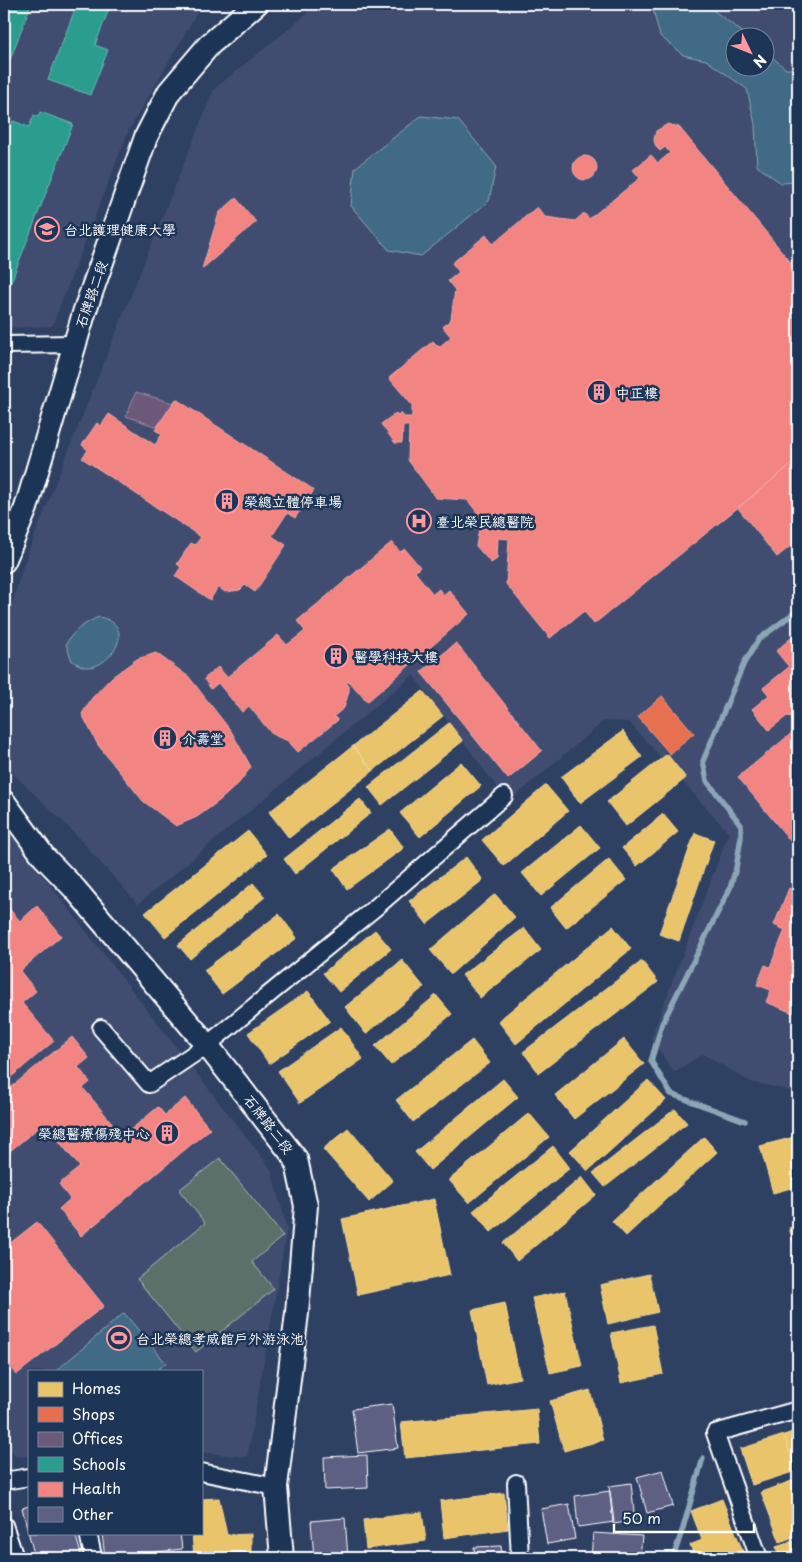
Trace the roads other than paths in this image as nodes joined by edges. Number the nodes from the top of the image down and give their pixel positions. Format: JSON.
{"nodes":[{"id":1,"x":256,"y":4,"type":"edge"},
{"id":2,"x":75,"y":344,"type":"junction"},
{"id":3,"x":4,"y":345,"type":"edge"},
{"id":4,"x":26,"y":508,"type":"junction"},
{"id":5,"x":4,"y":522,"type":"edge"},
{"id":6,"x":4,"y":561,"type":"edge"},
{"id":7,"x":504,"y":796,"type":"dead end"},
{"id":8,"x":4,"y":802,"type":"edge"},
{"id":9,"x":101,"y":1028,"type":"dead end"},
{"id":10,"x":207,"y":1045,"type":"junction"},
{"id":11,"x":798,"y":1410,"type":"edge"},
{"id":12,"x":202,"y":1472,"type":"edge"},
{"id":13,"x":28,"y":1477,"type":"edge"},
{"id":14,"x":4,"y":1481,"type":"edge"},
{"id":15,"x":516,"y":1483,"type":"dead end"},
{"id":16,"x":276,"y":1486,"type":"junction"},
{"id":17,"x":4,"y":1524,"type":"edge"},
{"id":18,"x":88,"y":1534,"type":"edge"},
{"id":19,"x":93,"y":1556,"type":"dead end"},
{"id":20,"x":15,"y":1558,"type":"edge"},
{"id":21,"x":282,"y":1558,"type":"edge"},
{"id":22,"x":520,"y":1558,"type":"edge"},
{"id":23,"x":759,"y":1558,"type":"edge"}],
"edges":[{"from":1,"to":2,"type":"street","name":"石牌路二段"},
{"from":2,"to":3,"type":"street"},
{"from":2,"to":4,"type":"street","name":"石牌路二段"},
{"from":4,"to":5,"type":"street"},
{"from":4,"to":6,"type":"street","name":"石牌路二段"},
{"from":7,"to":10,"type":"street"},
{"from":8,"to":10,"type":"street","name":"石牌路二段"},
{"from":9,"to":10,"type":"street"},
{"from":10,"to":16,"type":"street","name":"石牌路二段"},
{"from":11,"to":23,"type":"street"},
{"from":12,"to":16,"type":"street"},
{"from":13,"to":14,"type":"street"},
{"from":15,"to":22,"type":"street"},
{"from":16,"to":21,"type":"street","name":"石牌路二段"},
{"from":17,"to":20,"type":"street"},
{"from":18,"to":19,"type":"street"}]}
